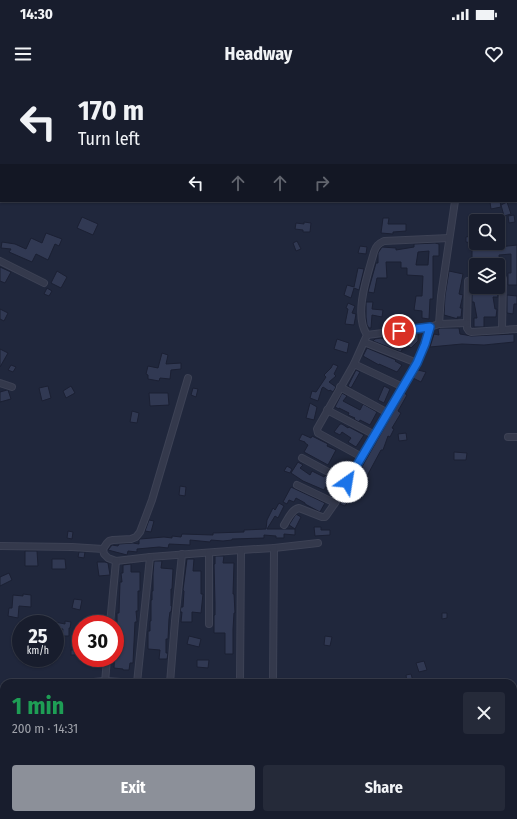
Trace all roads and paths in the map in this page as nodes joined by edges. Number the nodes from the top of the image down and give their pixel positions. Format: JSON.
{"nodes":[{"id":1,"x":455,"y":202,"type":"edge"},
{"id":2,"x":449,"y":238,"type":"junction"},
{"id":3,"x":0,"y":261,"type":"edge"},
{"id":4,"x":468,"y":281,"type":"dead end"},
{"id":5,"x":44,"y":284,"type":"dead end"},
{"id":6,"x":503,"y":294,"type":"edge"},
{"id":7,"x":467,"y":323,"type":"junction"},
{"id":8,"x":439,"y":324,"type":"junction"},
{"id":9,"x":430,"y":327,"type":"junction"},
{"id":10,"x":517,"y":329,"type":"edge"},
{"id":11,"x":502,"y":330,"type":"junction"},
{"id":12,"x":367,"y":335,"type":"junction"},
{"id":13,"x":364,"y":342,"type":"junction"},
{"id":14,"x":417,"y":363,"type":"junction"},
{"id":15,"x":354,"y":364,"type":"junction"},
{"id":16,"x":188,"y":378,"type":"dead end"},
{"id":17,"x":0,"y":383,"type":"edge"},
{"id":18,"x":12,"y":387,"type":"dead end"},
{"id":19,"x":403,"y":387,"type":"junction"},
{"id":20,"x":340,"y":388,"type":"junction"},
{"id":21,"x":327,"y":410,"type":"junction"},
{"id":22,"x":388,"y":413,"type":"junction"},
{"id":23,"x":374,"y":435,"type":"junction"},
{"id":24,"x":517,"y":437,"type":"edge"},
{"id":25,"x":508,"y":438,"type":"dead end"},
{"id":26,"x":362,"y":457,"type":"junction"},
{"id":27,"x":302,"y":458,"type":"dead end"},
{"id":28,"x":347,"y":482,"type":"junction"},
{"id":29,"x":297,"y":485,"type":"dead end"},
{"id":30,"x":335,"y":503,"type":"junction"},
{"id":31,"x":284,"y":525,"type":"dead end"},
{"id":32,"x":318,"y":543,"type":"dead end"},
{"id":33,"x":0,"y":546,"type":"edge"},
{"id":34,"x":274,"y":548,"type":"junction"},
{"id":35,"x":103,"y":549,"type":"junction"},
{"id":36,"x":241,"y":550,"type":"junction"},
{"id":37,"x":209,"y":553,"type":"junction"},
{"id":38,"x":182,"y":554,"type":"junction"},
{"id":39,"x":150,"y":557,"type":"junction"},
{"id":40,"x":116,"y":561,"type":"junction"},
{"id":41,"x":111,"y":615,"type":"edge"},
{"id":42,"x":209,"y":624,"type":"dead end"},
{"id":43,"x":106,"y":667,"type":"edge"},
{"id":44,"x":105,"y":679,"type":"edge"},
{"id":45,"x":137,"y":679,"type":"edge"},
{"id":46,"x":170,"y":679,"type":"edge"},
{"id":47,"x":240,"y":679,"type":"edge"},
{"id":48,"x":273,"y":679,"type":"edge"}],
"edges":[{"from":1,"to":2,"type":"street"},
{"from":2,"to":8,"type":"street"},
{"from":2,"to":12,"type":"street"},
{"from":3,"to":5,"type":"street"},
{"from":4,"to":7,"type":"street"},
{"from":6,"to":11,"type":"street"},
{"from":7,"to":8,"type":"street"},
{"from":7,"to":11,"type":"street"},
{"from":8,"to":9,"type":"street"},
{"from":9,"to":12,"type":"street"},
{"from":9,"to":14,"type":"street"},
{"from":10,"to":11,"type":"street"},
{"from":12,"to":13,"type":"street"},
{"from":13,"to":14,"type":"street"},
{"from":13,"to":15,"type":"street"},
{"from":14,"to":19,"type":"street"},
{"from":15,"to":19,"type":"street"},
{"from":15,"to":20,"type":"street"},
{"from":16,"to":35,"type":"street"},
{"from":17,"to":18,"type":"street"},
{"from":19,"to":22,"type":"street"},
{"from":20,"to":21,"type":"street"},
{"from":20,"to":22,"type":"street"},
{"from":21,"to":23,"type":"street"},
{"from":21,"to":26,"type":"street"},
{"from":22,"to":23,"type":"street"},
{"from":23,"to":26,"type":"street"},
{"from":24,"to":25,"type":"street"},
{"from":26,"to":28,"type":"street"},
{"from":27,"to":28,"type":"street"},
{"from":28,"to":30,"type":"street"},
{"from":29,"to":30,"type":"street"},
{"from":30,"to":31,"type":"street"},
{"from":32,"to":34,"type":"street"},
{"from":33,"to":35,"type":"street"},
{"from":34,"to":36,"type":"street"},
{"from":34,"to":48,"type":"street"},
{"from":35,"to":40,"type":"street"},
{"from":36,"to":37,"type":"street"},
{"from":36,"to":47,"type":"street"},
{"from":37,"to":38,"type":"street"},
{"from":37,"to":42,"type":"street"},
{"from":38,"to":39,"type":"street"},
{"from":38,"to":46,"type":"street"},
{"from":39,"to":40,"type":"street"},
{"from":39,"to":45,"type":"street"},
{"from":40,"to":41,"type":"street"},
{"from":43,"to":44,"type":"street"}]}
